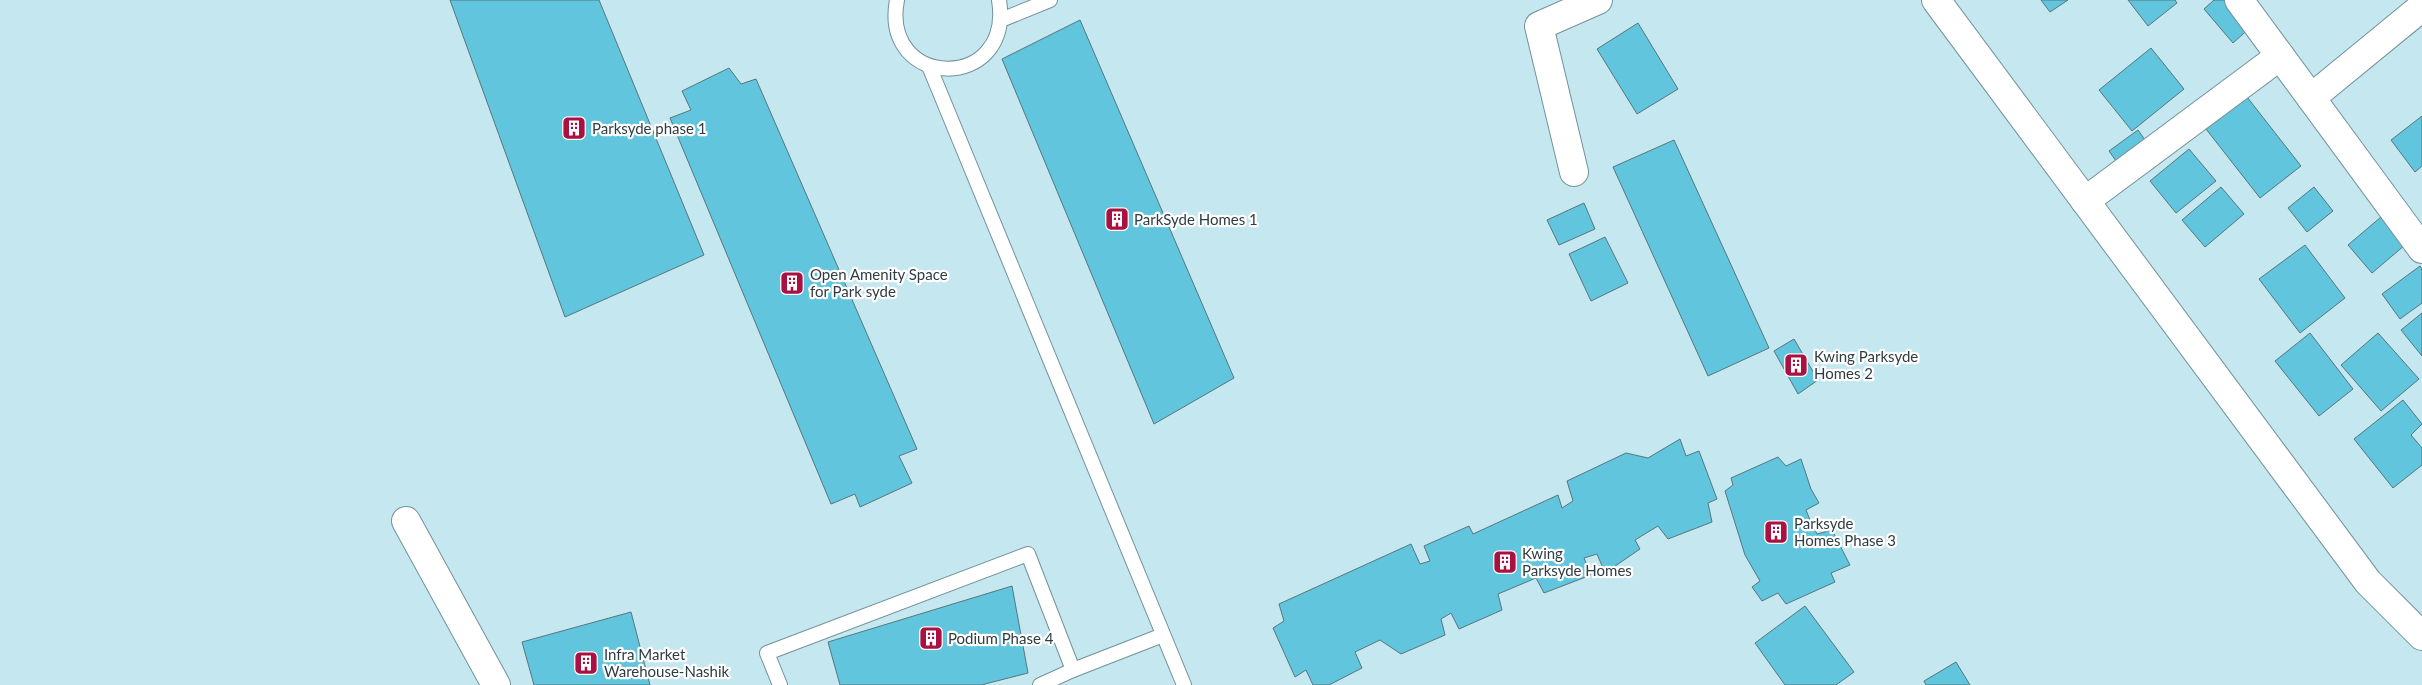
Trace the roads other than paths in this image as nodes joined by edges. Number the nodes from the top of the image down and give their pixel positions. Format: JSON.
{"nodes":[{"id":1,"x":897,"y":0,"type":"edge"},
{"id":2,"x":999,"y":0,"type":"edge"},
{"id":3,"x":1050,"y":0,"type":"edge"},
{"id":4,"x":1598,"y":0,"type":"edge"},
{"id":5,"x":1936,"y":0,"type":"edge"},
{"id":6,"x":2239,"y":0,"type":"edge"},
{"id":7,"x":2422,"y":7,"type":"edge"},
{"id":8,"x":1001,"y":20,"type":"junction"},
{"id":9,"x":2280,"y":56,"type":"junction"},
{"id":10,"x":930,"y":66,"type":"junction"},
{"id":11,"x":2311,"y":98,"type":"junction"},
{"id":12,"x":1574,"y":172,"type":"dead end"},
{"id":13,"x":2085,"y":201,"type":"junction"},
{"id":14,"x":2422,"y":249,"type":"edge"},
{"id":15,"x":406,"y":521,"type":"dead end"},
{"id":16,"x":1163,"y":635,"type":"junction"},
{"id":17,"x":2422,"y":636,"type":"edge"},
{"id":18,"x":1073,"y":670,"type":"junction"},
{"id":19,"x":496,"y":685,"type":"edge"},
{"id":20,"x":780,"y":685,"type":"edge"},
{"id":21,"x":1040,"y":685,"type":"edge"},
{"id":22,"x":1184,"y":685,"type":"edge"}],
"edges":[{"from":1,"to":10,"type":"lane"},
{"from":2,"to":8,"type":"lane"},
{"from":3,"to":8,"type":"lane"},
{"from":4,"to":12,"type":"street"},
{"from":5,"to":13,"type":"street"},
{"from":6,"to":9,"type":"street"},
{"from":7,"to":11,"type":"street"},
{"from":8,"to":10,"type":"lane"},
{"from":9,"to":11,"type":"street"},
{"from":9,"to":13,"type":"street"},
{"from":10,"to":16,"type":"lane"},
{"from":11,"to":14,"type":"street"},
{"from":13,"to":17,"type":"street"},
{"from":15,"to":19,"type":"street"},
{"from":16,"to":18,"type":"lane"},
{"from":16,"to":22,"type":"lane"},
{"from":18,"to":20,"type":"lane"},
{"from":18,"to":21,"type":"lane"}]}
